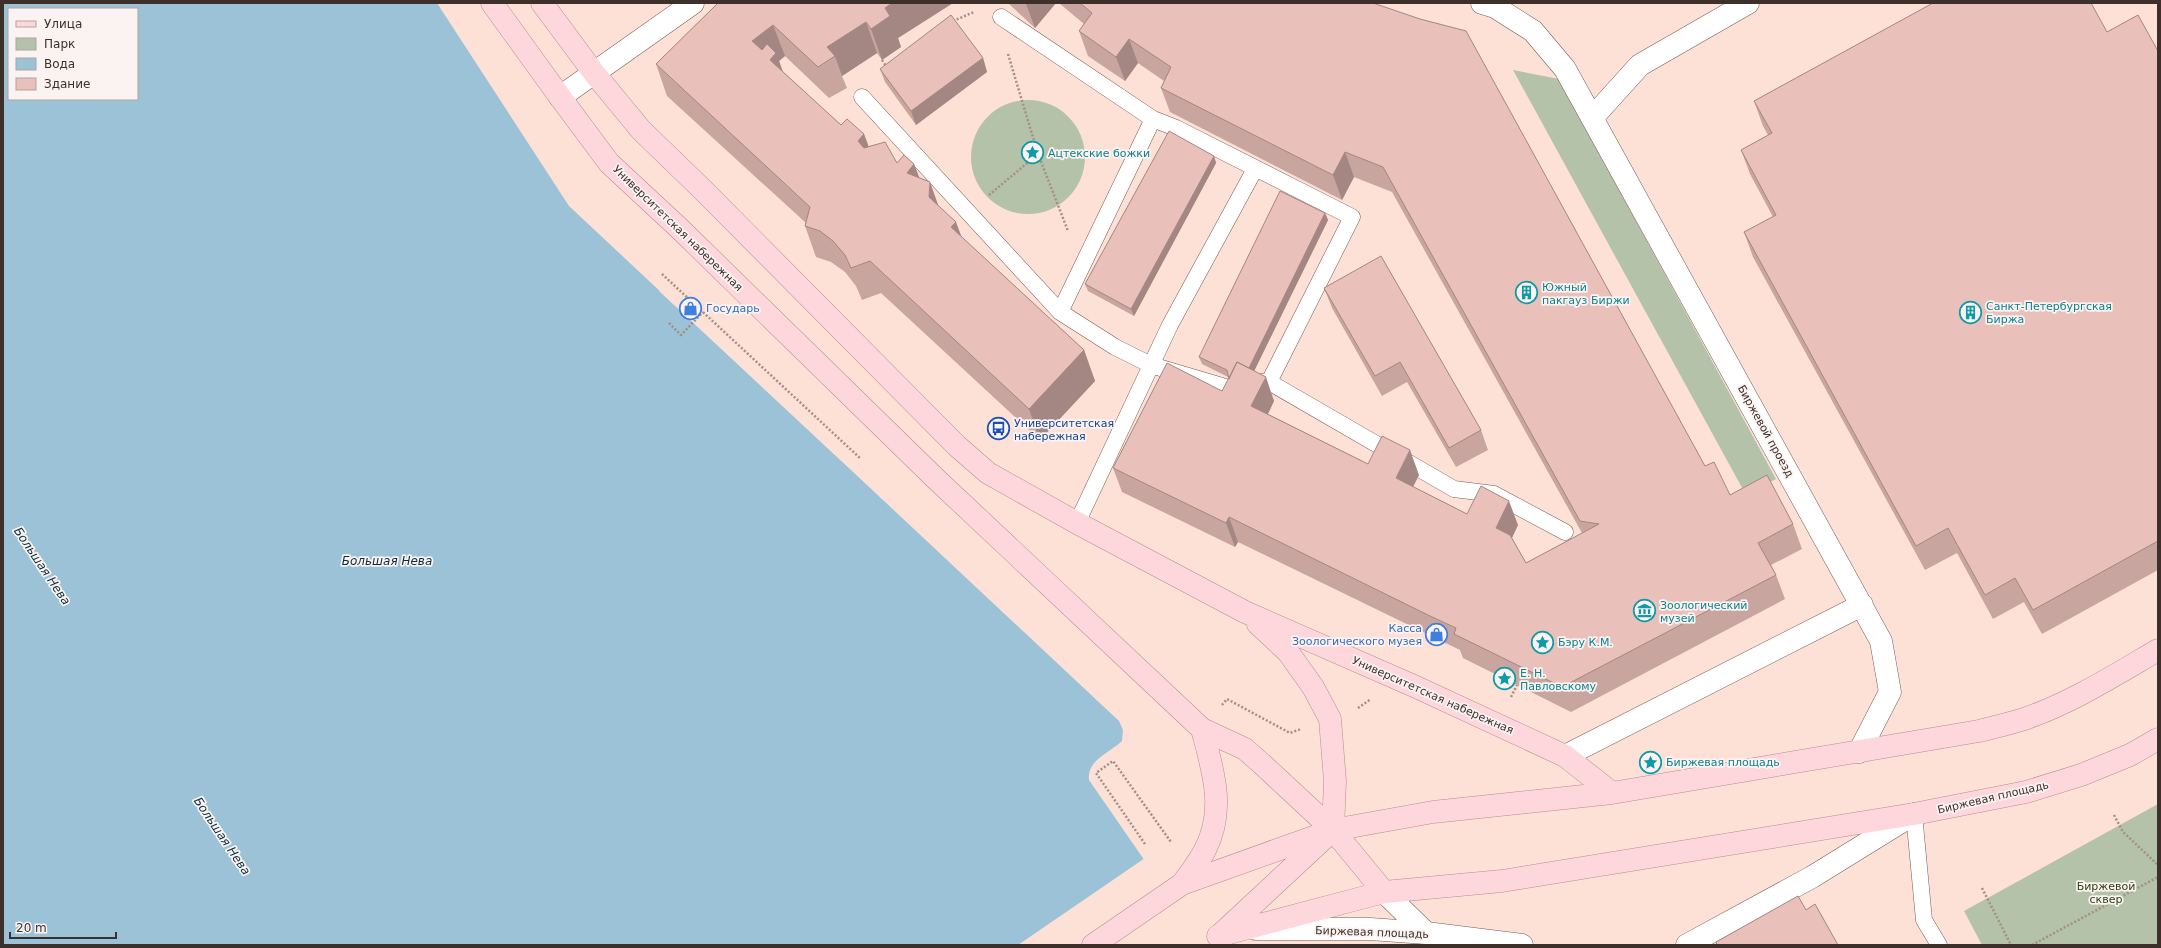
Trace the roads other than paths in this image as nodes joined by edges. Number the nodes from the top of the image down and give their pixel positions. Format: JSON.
{"nodes":[{"id":1,"x":492,"y":3,"type":"edge"},
{"id":2,"x":542,"y":3,"type":"edge"},
{"id":3,"x":694,"y":3,"type":"edge"},
{"id":4,"x":1482,"y":3,"type":"edge"},
{"id":5,"x":1748,"y":3,"type":"edge"},
{"id":6,"x":1001,"y":16,"type":"dead end"},
{"id":7,"x":594,"y":73,"type":"junction"},
{"id":8,"x":560,"y":97,"type":"junction"},
{"id":9,"x":862,"y":97,"type":"dead end"},
{"id":10,"x":1592,"y":118,"type":"junction"},
{"id":11,"x":1153,"y":119,"type":"junction"},
{"id":12,"x":1255,"y":169,"type":"junction"},
{"id":13,"x":1060,"y":312,"type":"junction"},
{"id":14,"x":1151,"y":365,"type":"junction"},
{"id":15,"x":1269,"y":382,"type":"junction"},
{"id":16,"x":1248,"y":383,"type":"edge"},
{"id":17,"x":1232,"y":389,"type":"edge"},
{"id":18,"x":1076,"y":523,"type":"junction"},
{"id":19,"x":1565,"y":532,"type":"dead end"},
{"id":20,"x":1862,"y":605,"type":"junction"},
{"id":21,"x":1245,"y":612,"type":"junction"},
{"id":22,"x":2158,"y":650,"type":"edge"},
{"id":23,"x":1202,"y":729,"type":"junction"},
{"id":24,"x":2158,"y":739,"type":"edge"},
{"id":25,"x":1859,"y":752,"type":"junction"},
{"id":26,"x":1565,"y":756,"type":"junction"},
{"id":27,"x":1612,"y":793,"type":"junction"},
{"id":28,"x":1914,"y":814,"type":"junction"},
{"id":29,"x":1333,"y":830,"type":"junction"},
{"id":30,"x":1182,"y":884,"type":"junction"},
{"id":31,"x":1384,"y":892,"type":"junction"},
{"id":32,"x":1245,"y":929,"type":"junction"},
{"id":33,"x":1426,"y":933,"type":"junction"},
{"id":34,"x":1212,"y":941,"type":"edge"},
{"id":35,"x":1093,"y":945,"type":"edge"},
{"id":36,"x":1522,"y":945,"type":"edge"},
{"id":37,"x":1687,"y":945,"type":"edge"},
{"id":38,"x":1939,"y":945,"type":"edge"}],
"edges":[{"from":1,"to":8,"type":"main road","name":"Университетская набережная"},
{"from":2,"to":7,"type":"main road","name":"Университетская набережная"},
{"from":3,"to":7,"type":"street"},
{"from":4,"to":10,"type":"street","name":"Биржевой проезд"},
{"from":5,"to":10,"type":"street"},
{"from":6,"to":11,"type":"lane"},
{"from":7,"to":8,"type":"street"},
{"from":7,"to":18,"type":"main road","name":"Университетская набережная"},
{"from":8,"to":23,"type":"main road","name":"Университетская набережная"},
{"from":9,"to":13,"type":"lane"},
{"from":10,"to":20,"type":"street","name":"Биржевой проезд"},
{"from":11,"to":12,"type":"lane"},
{"from":11,"to":13,"type":"lane"},
{"from":12,"to":14,"type":"lane"},
{"from":12,"to":15,"type":"lane"},
{"from":13,"to":14,"type":"lane"},
{"from":14,"to":17,"type":"lane"},
{"from":14,"to":18,"type":"lane"},
{"from":15,"to":16,"type":"lane"},
{"from":15,"to":19,"type":"lane"},
{"from":18,"to":21,"type":"main road","name":"Университетская набережная"},
{"from":20,"to":25,"type":"street","name":"Биржевой проезд"},
{"from":20,"to":26,"type":"street"},
{"from":21,"to":26,"type":"main road","name":"Университетская набережная"},
{"from":21,"to":29,"type":"main road","name":"Университетская набережная"},
{"from":22,"to":25,"type":"main road"},
{"from":23,"to":29,"type":"main road","name":"Университетская набережная"},
{"from":23,"to":30,"type":"main road"},
{"from":24,"to":28,"type":"main road","name":"Биржевая площадь"},
{"from":25,"to":27,"type":"main road"},
{"from":26,"to":27,"type":"main road","name":"Университетская набережная"},
{"from":27,"to":29,"type":"main road"},
{"from":28,"to":31,"type":"main road","name":"Биржевая площадь"},
{"from":28,"to":37,"type":"street","name":"Биржевая площадь"},
{"from":28,"to":38,"type":"lane"},
{"from":29,"to":30,"type":"main road"},
{"from":29,"to":31,"type":"main road"},
{"from":29,"to":34,"type":"main road"},
{"from":30,"to":35,"type":"main road"},
{"from":31,"to":32,"type":"main road","name":"Биржевая площадь"},
{"from":31,"to":33,"type":"street"},
{"from":32,"to":33,"type":"street","name":"Биржевая площадь"},
{"from":32,"to":34,"type":"main road","name":"Биржевая площадь"},
{"from":33,"to":36,"type":"street","name":"Биржевая площадь"}]}
